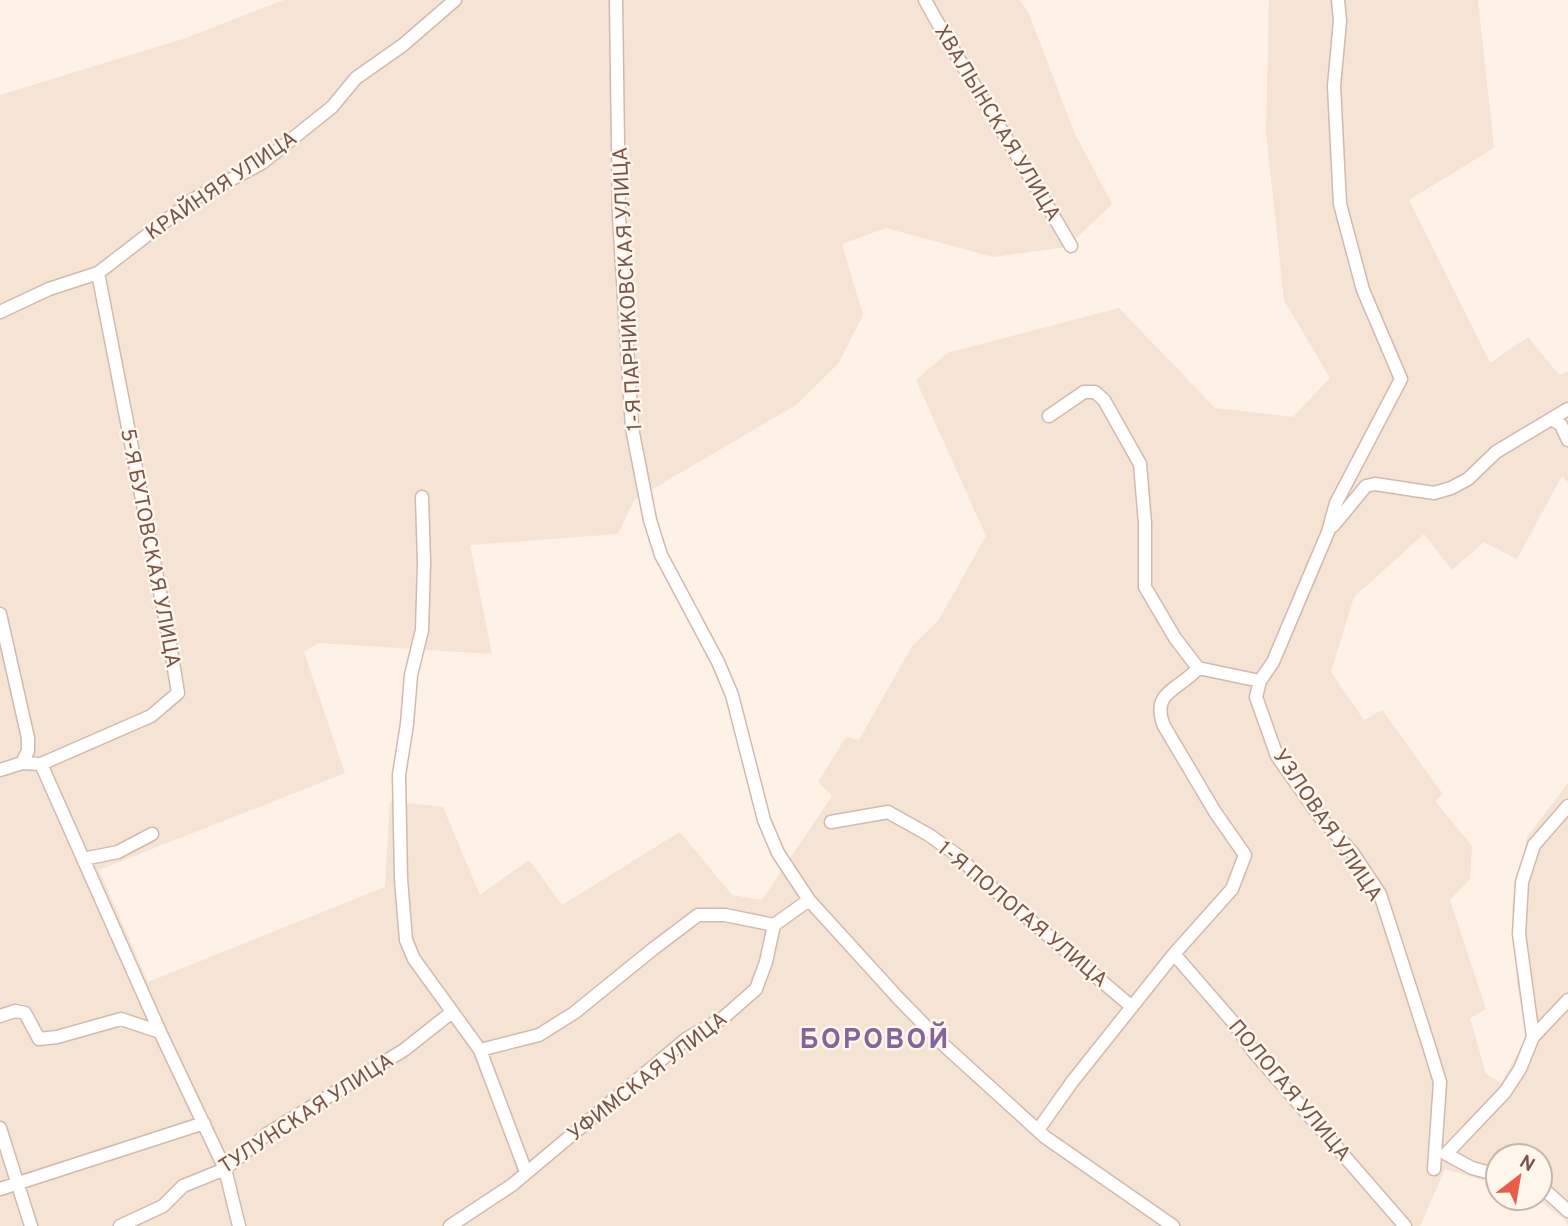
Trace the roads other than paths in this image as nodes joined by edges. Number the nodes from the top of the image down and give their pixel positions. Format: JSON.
{"nodes":[{"id":1,"x":455,"y":0,"type":"edge"},
{"id":2,"x":616,"y":0,"type":"edge"},
{"id":3,"x":925,"y":0,"type":"edge"},
{"id":4,"x":1338,"y":0,"type":"edge"},
{"id":5,"x":1071,"y":246,"type":"dead end"},
{"id":6,"x":98,"y":273,"type":"junction"},
{"id":7,"x":0,"y":313,"type":"edge"},
{"id":8,"x":1568,"y":409,"type":"edge"},
{"id":9,"x":1049,"y":416,"type":"dead end"},
{"id":10,"x":1552,"y":419,"type":"junction"},
{"id":11,"x":1568,"y":440,"type":"edge"},
{"id":12,"x":422,"y":497,"type":"dead end"},
{"id":13,"x":1328,"y":532,"type":"junction"},
{"id":14,"x":0,"y":614,"type":"edge"},
{"id":15,"x":1198,"y":668,"type":"junction"},
{"id":16,"x":1260,"y":681,"type":"junction"},
{"id":17,"x":22,"y":763,"type":"junction"},
{"id":18,"x":41,"y":764,"type":"junction"},
{"id":19,"x":0,"y":770,"type":"edge"},
{"id":20,"x":1568,"y":806,"type":"edge"},
{"id":21,"x":831,"y":822,"type":"dead end"},
{"id":22,"x":152,"y":834,"type":"dead end"},
{"id":23,"x":83,"y":859,"type":"junction"},
{"id":24,"x":809,"y":900,"type":"junction"},
{"id":25,"x":774,"y":925,"type":"junction"},
{"id":26,"x":1174,"y":954,"type":"junction"},
{"id":27,"x":1568,"y":1000,"type":"edge"},
{"id":28,"x":1132,"y":1007,"type":"junction"},
{"id":29,"x":452,"y":1012,"type":"junction"},
{"id":30,"x":0,"y":1016,"type":"edge"},
{"id":31,"x":160,"y":1032,"type":"junction"},
{"id":32,"x":1533,"y":1037,"type":"junction"},
{"id":33,"x":480,"y":1051,"type":"junction"},
{"id":34,"x":204,"y":1122,"type":"junction"},
{"id":35,"x":0,"y":1128,"type":"edge"},
{"id":36,"x":1038,"y":1130,"type":"junction"},
{"id":37,"x":225,"y":1169,"type":"junction"},
{"id":38,"x":1434,"y":1169,"type":"dead end"},
{"id":39,"x":1484,"y":1171,"type":"edge"},
{"id":40,"x":526,"y":1172,"type":"junction"},
{"id":41,"x":16,"y":1184,"type":"junction"},
{"id":42,"x":0,"y":1189,"type":"edge"},
{"id":43,"x":1554,"y":1198,"type":"edge"},
{"id":44,"x":1568,"y":1211,"type":"edge"},
{"id":45,"x":31,"y":1226,"type":"edge"},
{"id":46,"x":120,"y":1226,"type":"edge"},
{"id":47,"x":239,"y":1226,"type":"edge"},
{"id":48,"x":450,"y":1226,"type":"edge"},
{"id":49,"x":1173,"y":1226,"type":"edge"},
{"id":50,"x":1405,"y":1226,"type":"edge"}],
"edges":[{"from":1,"to":6,"type":"street","name":"КРАЙНЯЯ УЛИЦА"},
{"from":2,"to":24,"type":"street","name":"1-Я ПАРНИКОВСКАЯ УЛИЦА"},
{"from":3,"to":5,"type":"street","name":"ХВАЛЫНСКАЯ УЛИЦА"},
{"from":4,"to":13,"type":"street"},
{"from":6,"to":7,"type":"street","name":"КРАЙНЯЯ УЛИЦА"},
{"from":6,"to":18,"type":"street","name":"5-Я БУТОВСКАЯ УЛИЦА"},
{"from":8,"to":10,"type":"street"},
{"from":9,"to":15,"type":"street"},
{"from":10,"to":11,"type":"street"},
{"from":10,"to":13,"type":"street"},
{"from":12,"to":29,"type":"street"},
{"from":13,"to":16,"type":"street"},
{"from":14,"to":17,"type":"street"},
{"from":15,"to":16,"type":"street"},
{"from":15,"to":26,"type":"street"},
{"from":16,"to":38,"type":"street","name":"УЗЛОВАЯ УЛИЦА"},
{"from":17,"to":18,"type":"street","name":"5-Я БУТОВСКАЯ УЛИЦА"},
{"from":17,"to":19,"type":"street"},
{"from":18,"to":23,"type":"street"},
{"from":20,"to":32,"type":"street"},
{"from":21,"to":28,"type":"street","name":"1-Я ПОЛОГАЯ УЛИЦА"},
{"from":22,"to":23,"type":"street"},
{"from":23,"to":31,"type":"street"},
{"from":24,"to":25,"type":"street"},
{"from":24,"to":36,"type":"street","name":"1-Я ПАРНИКОВСКАЯ УЛИЦА"},
{"from":25,"to":33,"type":"street"},
{"from":25,"to":40,"type":"street","name":"УФИМСКАЯ УЛИЦА"},
{"from":26,"to":28,"type":"street"},
{"from":26,"to":50,"type":"street","name":"ПОЛОГАЯ УЛИЦА"},
{"from":27,"to":32,"type":"street"},
{"from":28,"to":36,"type":"street"},
{"from":29,"to":33,"type":"street"},
{"from":29,"to":37,"type":"street","name":"ТУЛУНСКАЯ УЛИЦА"},
{"from":30,"to":31,"type":"street"},
{"from":31,"to":34,"type":"street"},
{"from":32,"to":39,"type":"street"},
{"from":33,"to":40,"type":"street"},
{"from":34,"to":37,"type":"street"},
{"from":34,"to":41,"type":"street"},
{"from":35,"to":41,"type":"street"},
{"from":36,"to":49,"type":"street","name":"1-Я ПАРНИКОВСКАЯ УЛИЦА"},
{"from":37,"to":46,"type":"street","name":"ТУЛУНСКАЯ УЛИЦА"},
{"from":37,"to":47,"type":"street"},
{"from":40,"to":48,"type":"street","name":"УФИМСКАЯ УЛИЦА"},
{"from":41,"to":42,"type":"street"},
{"from":41,"to":45,"type":"street"},
{"from":43,"to":44,"type":"street"}]}
